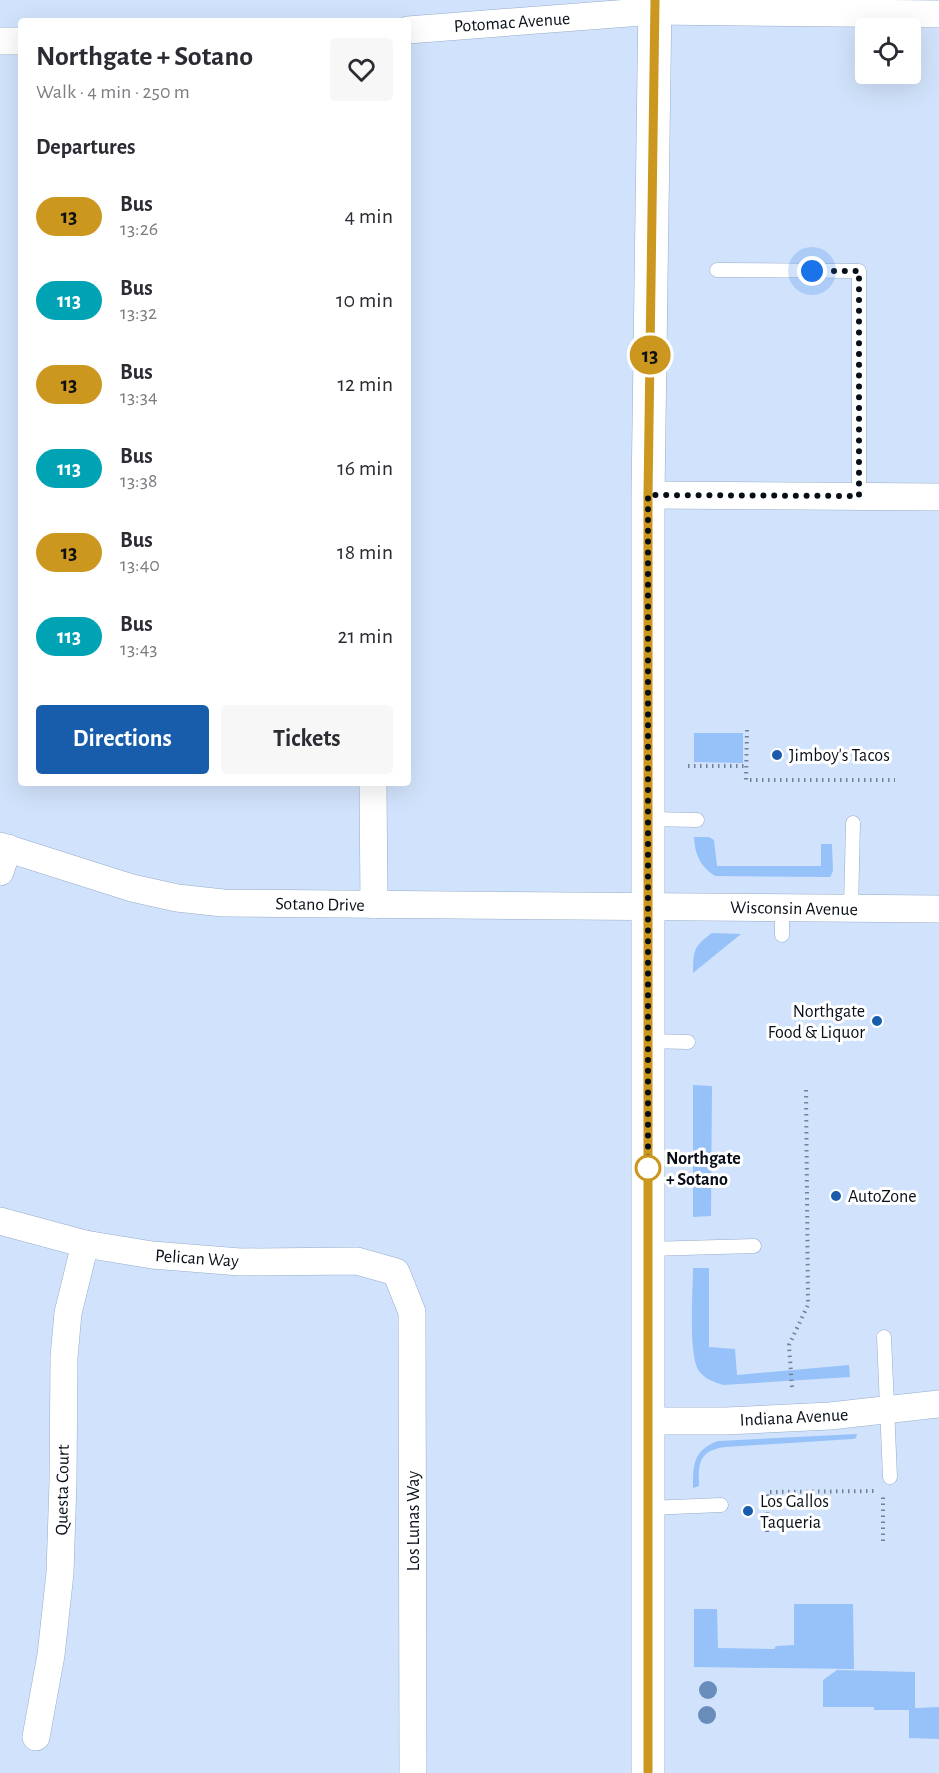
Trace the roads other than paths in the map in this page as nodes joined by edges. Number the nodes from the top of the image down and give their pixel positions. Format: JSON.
{"nodes":[{"id":1,"x":655,"y":6,"type":"edge"},
{"id":2,"x":765,"y":6,"type":"edge"},
{"id":3,"x":939,"y":14,"type":"edge"},
{"id":4,"x":411,"y":30,"type":"edge"},
{"id":5,"x":0,"y":41,"type":"edge"},
{"id":6,"x":18,"y":41,"type":"edge"},
{"id":7,"x":717,"y":270,"type":"dead end"},
{"id":8,"x":648,"y":495,"type":"junction"},
{"id":9,"x":859,"y":496,"type":"junction"},
{"id":10,"x":939,"y":497,"type":"edge"},
{"id":11,"x":373,"y":786,"type":"edge"},
{"id":12,"x":648,"y":819,"type":"junction"},
{"id":13,"x":697,"y":820,"type":"dead end"},
{"id":14,"x":853,"y":824,"type":"dead end"},
{"id":15,"x":3,"y":856,"type":"edge"},
{"id":16,"x":374,"y":905,"type":"junction"},
{"id":17,"x":648,"y":906,"type":"junction"},
{"id":18,"x":782,"y":907,"type":"junction"},
{"id":19,"x":851,"y":908,"type":"junction"},
{"id":20,"x":939,"y":909,"type":"edge"},
{"id":21,"x":783,"y":935,"type":"dead end"},
{"id":22,"x":648,"y":1041,"type":"junction"},
{"id":23,"x":688,"y":1042,"type":"dead end"},
{"id":24,"x":0,"y":1221,"type":"edge"},
{"id":25,"x":85,"y":1244,"type":"junction"},
{"id":26,"x":754,"y":1246,"type":"dead end"},
{"id":27,"x":648,"y":1249,"type":"junction"},
{"id":28,"x":396,"y":1272,"type":"joint"},
{"id":29,"x":884,"y":1336,"type":"dead end"},
{"id":30,"x":939,"y":1404,"type":"edge"},
{"id":31,"x":887,"y":1410,"type":"junction"},
{"id":32,"x":648,"y":1421,"type":"junction"},
{"id":33,"x":890,"y":1477,"type":"dead end"},
{"id":34,"x":721,"y":1505,"type":"dead end"},
{"id":35,"x":648,"y":1508,"type":"junction"},
{"id":36,"x":36,"y":1737,"type":"dead end"},
{"id":37,"x":413,"y":1773,"type":"edge"},
{"id":38,"x":648,"y":1773,"type":"edge"}],
"edges":[{"from":1,"to":2,"type":"street","name":"Potomac Avenue"},
{"from":1,"to":4,"type":"street","name":"Potomac Avenue"},
{"from":1,"to":8,"type":"main road"},
{"from":2,"to":3,"type":"street","name":"Potomac Avenue"},
{"from":5,"to":6,"type":"street"},
{"from":7,"to":9,"type":"lane"},
{"from":8,"to":9,"type":"street"},
{"from":8,"to":12,"type":"main road"},
{"from":9,"to":10,"type":"street"},
{"from":11,"to":16,"type":"street"},
{"from":12,"to":13,"type":"lane"},
{"from":12,"to":17,"type":"main road"},
{"from":14,"to":19,"type":"lane"},
{"from":15,"to":16,"type":"street","name":"Sotano Drive"},
{"from":16,"to":17,"type":"street","name":"Sotano Drive"},
{"from":17,"to":18,"type":"street","name":"Wisconsin Avenue"},
{"from":17,"to":22,"type":"main road"},
{"from":18,"to":19,"type":"street","name":"Wisconsin Avenue"},
{"from":18,"to":21,"type":"lane"},
{"from":19,"to":20,"type":"street","name":"Wisconsin Avenue"},
{"from":22,"to":23,"type":"lane"},
{"from":22,"to":27,"type":"main road"},
{"from":24,"to":25,"type":"street","name":"Pelican Way"},
{"from":25,"to":28,"type":"street","name":"Pelican Way"},
{"from":25,"to":36,"type":"street","name":"Questa Court"},
{"from":26,"to":27,"type":"lane"},
{"from":27,"to":32,"type":"main road"},
{"from":28,"to":37,"type":"street","name":"Los Lunas Way"},
{"from":29,"to":31,"type":"lane"},
{"from":30,"to":31,"type":"street","name":"Indiana Avenue"},
{"from":31,"to":32,"type":"street","name":"Indiana Avenue"},
{"from":31,"to":33,"type":"lane"},
{"from":32,"to":35,"type":"main road"},
{"from":34,"to":35,"type":"lane"},
{"from":35,"to":38,"type":"main road"}]}
